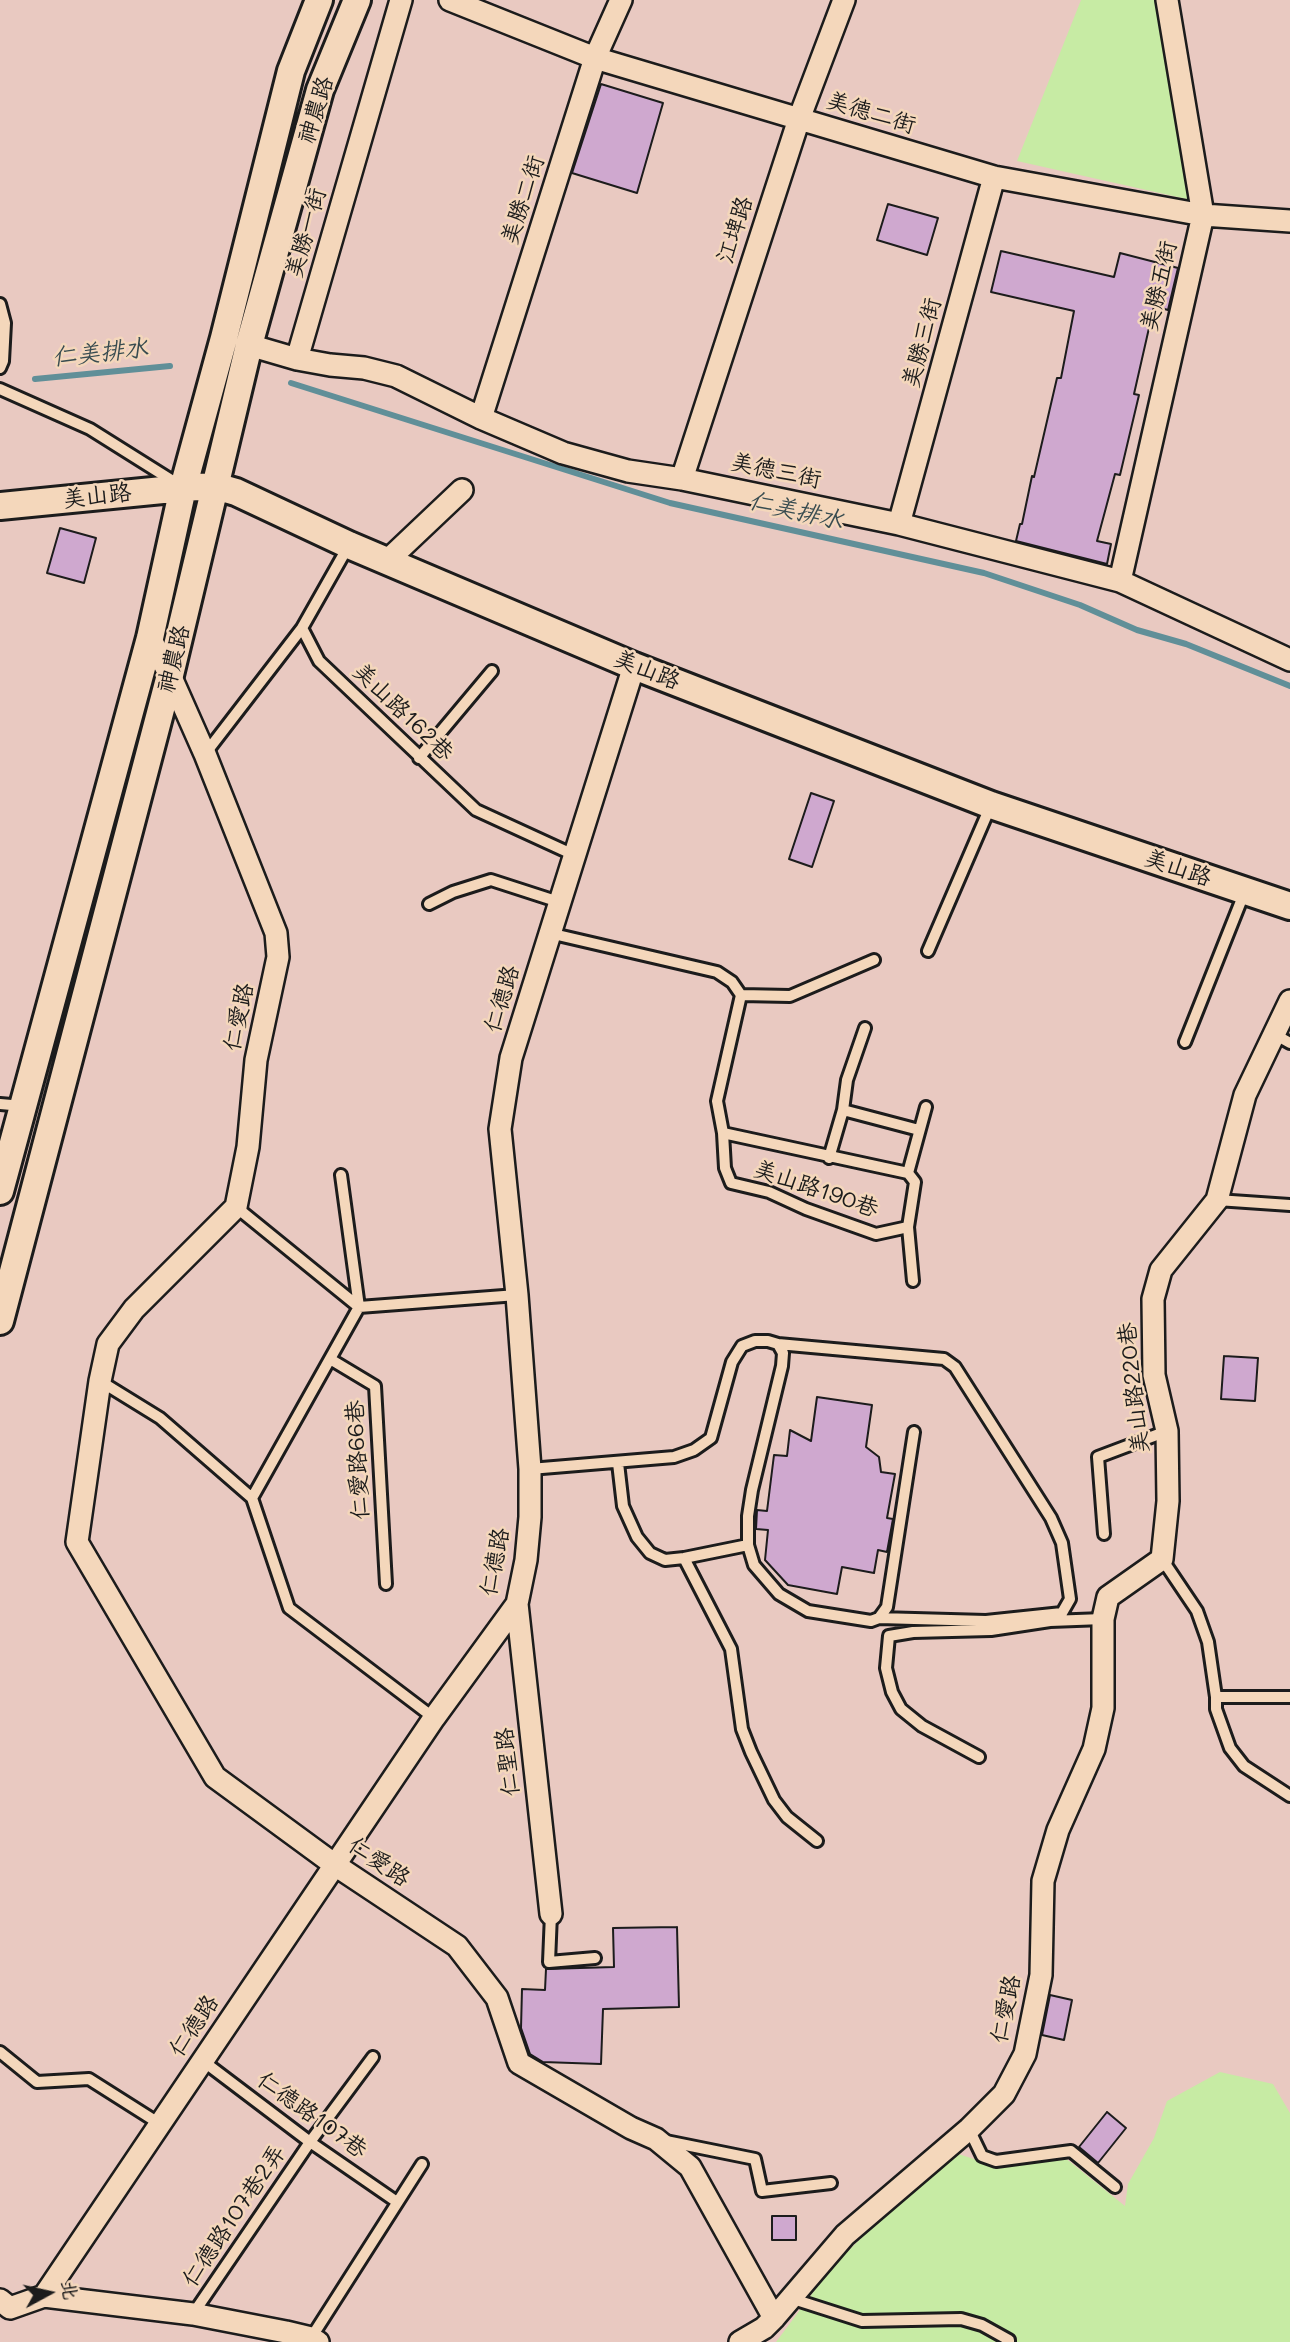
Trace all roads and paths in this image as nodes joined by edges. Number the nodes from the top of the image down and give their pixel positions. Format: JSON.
{"nodes":[{"id":1,"x":319,"y":0,"type":"edge"},
{"id":2,"x":357,"y":0,"type":"edge"},
{"id":3,"x":401,"y":0,"type":"edge"},
{"id":4,"x":450,"y":0,"type":"edge"},
{"id":5,"x":621,"y":0,"type":"edge"},
{"id":6,"x":844,"y":0,"type":"edge"},
{"id":7,"x":1167,"y":0,"type":"edge"},
{"id":8,"x":595,"y":58,"type":"junction"},
{"id":9,"x":799,"y":119,"type":"junction"},
{"id":10,"x":994,"y":177,"type":"junction"},
{"id":11,"x":1203,"y":215,"type":"junction"},
{"id":12,"x":1290,"y":221,"type":"edge"},
{"id":13,"x":0,"y":304,"type":"edge"},
{"id":14,"x":249,"y":345,"type":"junction"},
{"id":15,"x":297,"y":359,"type":"junction"},
{"id":16,"x":0,"y":368,"type":"edge"},
{"id":17,"x":0,"y":389,"type":"edge"},
{"id":18,"x":481,"y":418,"type":"junction"},
{"id":19,"x":682,"y":479,"type":"junction"},
{"id":20,"x":215,"y":486,"type":"junction"},
{"id":21,"x":183,"y":488,"type":"junction"},
{"id":22,"x":462,"y":490,"type":"dead end"},
{"id":23,"x":0,"y":506,"type":"edge"},
{"id":24,"x":900,"y":523,"type":"junction"},
{"id":25,"x":349,"y":545,"type":"junction"},
{"id":26,"x":387,"y":561,"type":"junction"},
{"id":27,"x":1120,"y":582,"type":"junction"},
{"id":28,"x":302,"y":628,"type":"junction"},
{"id":29,"x":150,"y":638,"type":"junction"},
{"id":30,"x":1290,"y":660,"type":"edge"},
{"id":31,"x":635,"y":666,"type":"junction"},
{"id":32,"x":492,"y":671,"type":"dead end"},
{"id":33,"x":170,"y":675,"type":"junction"},
{"id":34,"x":205,"y":754,"type":"junction"},
{"id":35,"x":419,"y":758,"type":"junction"},
{"id":36,"x":991,"y":806,"type":"junction"},
{"id":37,"x":574,"y":855,"type":"junction"},
{"id":38,"x":1245,"y":891,"type":"junction"},
{"id":39,"x":559,"y":902,"type":"junction"},
{"id":40,"x":429,"y":904,"type":"dead end"},
{"id":41,"x":1290,"y":906,"type":"edge"},
{"id":42,"x":549,"y":933,"type":"junction"},
{"id":43,"x":928,"y":951,"type":"dead end"},
{"id":44,"x":874,"y":960,"type":"dead end"},
{"id":45,"x":741,"y":995,"type":"junction"},
{"id":46,"x":1290,"y":1001,"type":"edge"},
{"id":47,"x":865,"y":1028,"type":"dead end"},
{"id":48,"x":1282,"y":1038,"type":"edge"},
{"id":49,"x":1185,"y":1042,"type":"dead end"},
{"id":50,"x":11,"y":1105,"type":"edge"},
{"id":51,"x":926,"y":1107,"type":"dead end"},
{"id":52,"x":843,"y":1110,"type":"junction"},
{"id":53,"x":919,"y":1130,"type":"junction"},
{"id":54,"x":723,"y":1133,"type":"junction"},
{"id":55,"x":829,"y":1158,"type":"junction"},
{"id":56,"x":908,"y":1173,"type":"junction"},
{"id":57,"x":341,"y":1175,"type":"dead end"},
{"id":58,"x":0,"y":1191,"type":"edge"},
{"id":59,"x":1217,"y":1200,"type":"junction"},
{"id":60,"x":1290,"y":1205,"type":"edge"},
{"id":61,"x":236,"y":1207,"type":"junction"},
{"id":62,"x":908,"y":1227,"type":"junction"},
{"id":63,"x":913,"y":1281,"type":"dead end"},
{"id":64,"x":517,"y":1295,"type":"junction"},
{"id":65,"x":359,"y":1307,"type":"junction"},
{"id":66,"x":0,"y":1321,"type":"edge"},
{"id":67,"x":778,"y":1344,"type":"junction"},
{"id":68,"x":330,"y":1359,"type":"junction"},
{"id":69,"x":100,"y":1381,"type":"junction"},
{"id":70,"x":1167,"y":1430,"type":"junction"},
{"id":71,"x":915,"y":1432,"type":"dead end"},
{"id":72,"x":618,"y":1463,"type":"junction"},
{"id":73,"x":530,"y":1469,"type":"junction"},
{"id":74,"x":252,"y":1498,"type":"junction"},
{"id":75,"x":1104,"y":1534,"type":"dead end"},
{"id":76,"x":748,"y":1545,"type":"junction"},
{"id":77,"x":684,"y":1559,"type":"junction"},
{"id":78,"x":1161,"y":1559,"type":"junction"},
{"id":79,"x":386,"y":1584,"type":"dead end"},
{"id":80,"x":517,"y":1604,"type":"junction"},
{"id":81,"x":879,"y":1618,"type":"junction"},
{"id":82,"x":1103,"y":1619,"type":"junction"},
{"id":83,"x":1216,"y":1697,"type":"junction"},
{"id":84,"x":1290,"y":1697,"type":"edge"},
{"id":85,"x":435,"y":1717,"type":"junction"},
{"id":86,"x":979,"y":1757,"type":"dead end"},
{"id":87,"x":1290,"y":1796,"type":"edge"},
{"id":88,"x":817,"y":1841,"type":"dead end"},
{"id":89,"x":335,"y":1865,"type":"junction"},
{"id":90,"x":551,"y":1914,"type":"joint"},
{"id":91,"x":595,"y":1958,"type":"dead end"},
{"id":92,"x":0,"y":2052,"type":"edge"},
{"id":93,"x":373,"y":2057,"type":"dead end"},
{"id":94,"x":203,"y":2061,"type":"junction"},
{"id":95,"x":160,"y":2124,"type":"junction"},
{"id":96,"x":969,"y":2129,"type":"junction"},
{"id":97,"x":656,"y":2139,"type":"junction"},
{"id":98,"x":310,"y":2142,"type":"junction"},
{"id":99,"x":422,"y":2164,"type":"dead end"},
{"id":100,"x":831,"y":2183,"type":"dead end"},
{"id":101,"x":1115,"y":2187,"type":"dead end"},
{"id":102,"x":397,"y":2202,"type":"junction"},
{"id":103,"x":44,"y":2296,"type":"junction"},
{"id":104,"x":790,"y":2298,"type":"junction"},
{"id":105,"x":0,"y":2300,"type":"edge"},
{"id":106,"x":193,"y":2315,"type":"junction"},
{"id":107,"x":769,"y":2329,"type":"edge"},
{"id":108,"x":283,"y":2337,"type":"edge"},
{"id":109,"x":315,"y":2340,"type":"edge"},
{"id":110,"x":740,"y":2342,"type":"edge"},
{"id":111,"x":1009,"y":2342,"type":"edge"}],
"edges":[{"from":1,"to":21,"type":"street","name":"神農路"},
{"from":2,"to":14,"type":"street","name":"神農路"},
{"from":3,"to":15,"type":"street","name":"美勝一街"},
{"from":4,"to":8,"type":"street","name":"美德二街"},
{"from":5,"to":8,"type":"street","name":"美勝二街"},
{"from":6,"to":9,"type":"street","name":"江埤路"},
{"from":7,"to":11,"type":"street","name":"美勝五街"},
{"from":8,"to":9,"type":"street","name":"美德二街"},
{"from":8,"to":18,"type":"street","name":"美勝二街"},
{"from":9,"to":10,"type":"street","name":"美德二街"},
{"from":9,"to":19,"type":"street","name":"江埤路"},
{"from":10,"to":11,"type":"street","name":"美德二街"},
{"from":10,"to":24,"type":"street","name":"美勝三街"},
{"from":11,"to":12,"type":"street","name":"美德二街"},
{"from":11,"to":27,"type":"street","name":"美勝五街"},
{"from":13,"to":16,"type":"lane"},
{"from":14,"to":15,"type":"street","name":"美德三街"},
{"from":14,"to":20,"type":"street","name":"神農路"},
{"from":15,"to":18,"type":"street","name":"美德三街"},
{"from":17,"to":21,"type":"lane"},
{"from":18,"to":19,"type":"street","name":"美德三街"},
{"from":19,"to":24,"type":"street","name":"美德三街"},
{"from":20,"to":21,"type":"street","name":"美山路"},
{"from":20,"to":25,"type":"street","name":"美山路"},
{"from":20,"to":33,"type":"street","name":"神農路"},
{"from":21,"to":23,"type":"street","name":"美山路"},
{"from":21,"to":29,"type":"street","name":"神農路"},
{"from":22,"to":26,"type":"street"},
{"from":24,"to":27,"type":"street","name":"美德三街"},
{"from":25,"to":26,"type":"street","name":"美山路"},
{"from":25,"to":28,"type":"lane"},
{"from":26,"to":31,"type":"street","name":"美山路"},
{"from":27,"to":30,"type":"street","name":"美德三街"},
{"from":28,"to":34,"type":"lane"},
{"from":28,"to":35,"type":"lane","name":"美山路162巷"},
{"from":29,"to":33,"type":"street","name":"仁愛路"},
{"from":29,"to":50,"type":"street","name":"神農路"},
{"from":31,"to":36,"type":"street","name":"美山路"},
{"from":31,"to":37,"type":"street","name":"仁德路"},
{"from":32,"to":35,"type":"lane"},
{"from":33,"to":34,"type":"street","name":"仁愛路"},
{"from":33,"to":66,"type":"street","name":"神農路"},
{"from":34,"to":61,"type":"street","name":"仁愛路"},
{"from":35,"to":37,"type":"lane","name":"美山路162巷"},
{"from":36,"to":38,"type":"street","name":"美山路"},
{"from":36,"to":43,"type":"lane"},
{"from":37,"to":39,"type":"street","name":"仁德路"},
{"from":38,"to":41,"type":"street","name":"美山路"},
{"from":38,"to":49,"type":"lane"},
{"from":39,"to":40,"type":"lane"},
{"from":39,"to":42,"type":"street","name":"仁德路"},
{"from":42,"to":45,"type":"lane"},
{"from":42,"to":64,"type":"street","name":"仁德路"},
{"from":44,"to":45,"type":"lane"},
{"from":45,"to":54,"type":"lane","name":"美山路190巷"},
{"from":46,"to":48,"type":"street","name":"美山路220巷"},
{"from":47,"to":52,"type":"lane","name":"美山路190巷"},
{"from":48,"to":59,"type":"street","name":"美山路220巷"},
{"from":50,"to":58,"type":"street","name":"神農路"},
{"from":51,"to":53,"type":"lane"},
{"from":52,"to":53,"type":"lane"},
{"from":52,"to":55,"type":"lane","name":"美山路190巷"},
{"from":53,"to":56,"type":"lane"},
{"from":54,"to":55,"type":"lane"},
{"from":54,"to":62,"type":"lane","name":"美山路190巷"},
{"from":55,"to":56,"type":"lane"},
{"from":56,"to":62,"type":"lane"},
{"from":57,"to":65,"type":"lane"},
{"from":59,"to":60,"type":"lane"},
{"from":59,"to":70,"type":"street","name":"美山路220巷"},
{"from":61,"to":65,"type":"lane"},
{"from":61,"to":69,"type":"street","name":"仁愛路"},
{"from":62,"to":63,"type":"lane"},
{"from":64,"to":65,"type":"lane"},
{"from":64,"to":73,"type":"street","name":"仁德路"},
{"from":65,"to":68,"type":"lane"},
{"from":67,"to":72,"type":"lane"},
{"from":67,"to":76,"type":"lane"},
{"from":67,"to":81,"type":"lane"},
{"from":68,"to":74,"type":"lane"},
{"from":68,"to":79,"type":"lane","name":"仁愛路66巷"},
{"from":69,"to":74,"type":"lane"},
{"from":69,"to":89,"type":"street","name":"仁愛路"},
{"from":70,"to":75,"type":"lane"},
{"from":70,"to":78,"type":"street","name":"美山路220巷"},
{"from":71,"to":81,"type":"lane"},
{"from":72,"to":73,"type":"lane"},
{"from":72,"to":77,"type":"lane"},
{"from":73,"to":80,"type":"street","name":"仁德路"},
{"from":74,"to":85,"type":"lane"},
{"from":76,"to":77,"type":"lane"},
{"from":76,"to":81,"type":"lane"},
{"from":77,"to":88,"type":"lane"},
{"from":78,"to":82,"type":"street"},
{"from":78,"to":83,"type":"lane"},
{"from":80,"to":85,"type":"street","name":"仁德路"},
{"from":80,"to":90,"type":"street","name":"仁聖路"},
{"from":82,"to":86,"type":"lane"},
{"from":82,"to":96,"type":"street","name":"仁愛路"},
{"from":83,"to":84,"type":"lane"},
{"from":83,"to":87,"type":"lane"},
{"from":85,"to":89,"type":"street","name":"仁德路"},
{"from":89,"to":94,"type":"street","name":"仁德路"},
{"from":89,"to":97,"type":"street","name":"仁愛路"},
{"from":90,"to":91,"type":"lane"},
{"from":92,"to":95,"type":"lane"},
{"from":93,"to":98,"type":"lane","name":"仁德路107巷2弄"},
{"from":94,"to":95,"type":"street","name":"仁德路"},
{"from":94,"to":98,"type":"lane","name":"仁德路107巷"},
{"from":95,"to":103,"type":"street","name":"仁德路"},
{"from":96,"to":101,"type":"lane"},
{"from":96,"to":104,"type":"street","name":"仁愛路"},
{"from":97,"to":100,"type":"lane"},
{"from":97,"to":107,"type":"street","name":"仁愛路"},
{"from":98,"to":102,"type":"lane","name":"仁德路107巷"},
{"from":98,"to":106,"type":"lane","name":"仁德路107巷2弄"},
{"from":99,"to":102,"type":"lane"},
{"from":102,"to":109,"type":"lane"},
{"from":103,"to":105,"type":"street"},
{"from":103,"to":106,"type":"street"},
{"from":104,"to":107,"type":"street","name":"仁愛路"},
{"from":104,"to":111,"type":"lane"},
{"from":106,"to":108,"type":"street"},
{"from":107,"to":110,"type":"street","name":"仁愛路"},
{"from":108,"to":109,"type":"street"}]}
